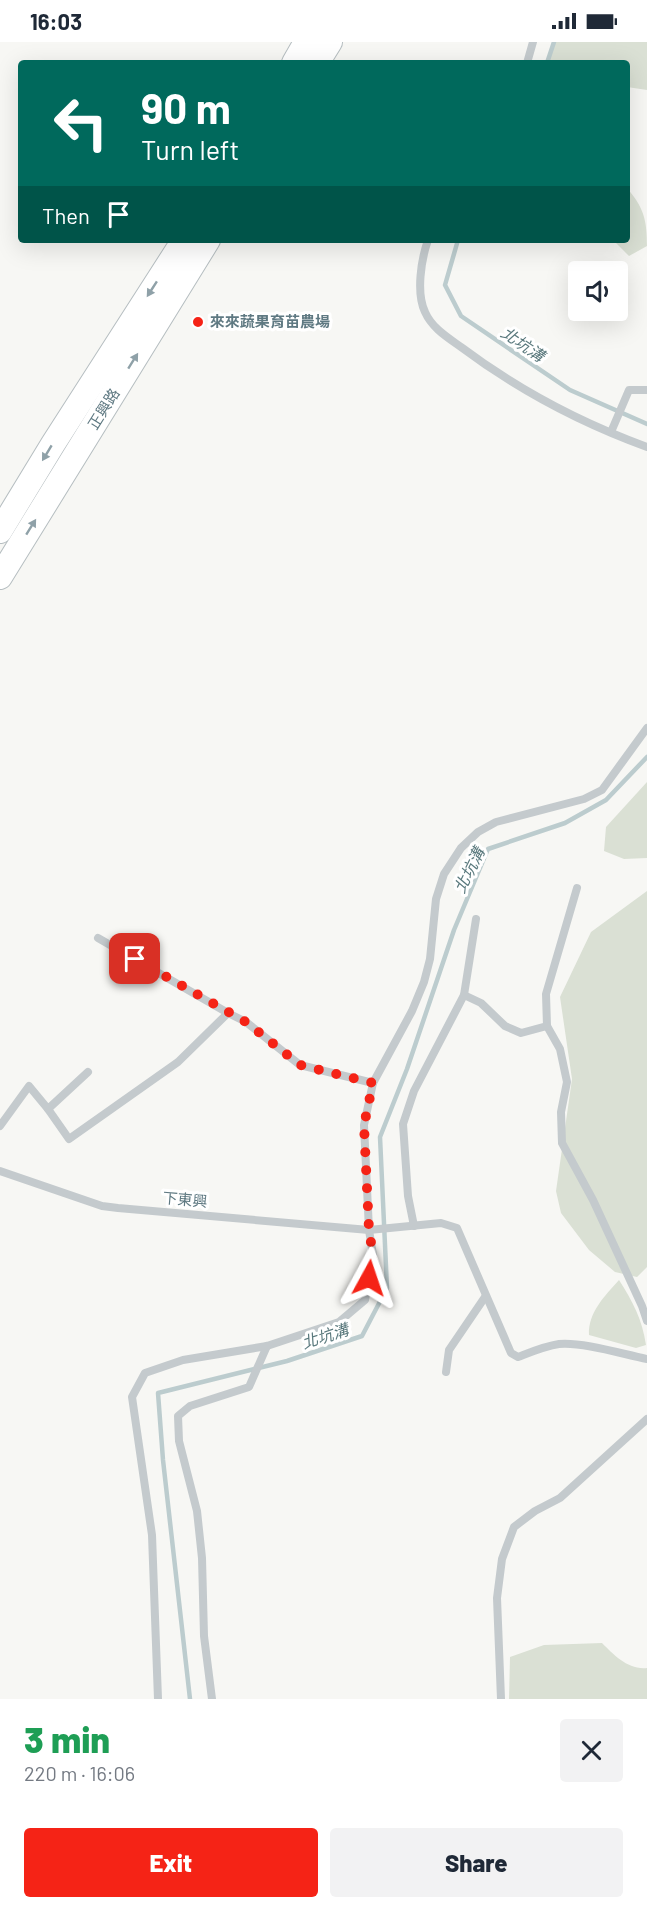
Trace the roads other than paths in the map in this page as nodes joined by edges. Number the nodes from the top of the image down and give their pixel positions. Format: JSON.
{"nodes":[{"id":1,"x":306,"y":42,"type":"edge"},
{"id":2,"x":330,"y":42,"type":"edge"},
{"id":3,"x":532,"y":42,"type":"edge"},
{"id":4,"x":296,"y":60,"type":"edge"},
{"id":5,"x":319,"y":60,"type":"edge"},
{"id":6,"x":528,"y":60,"type":"edge"},
{"id":7,"x":182,"y":243,"type":"edge"},
{"id":8,"x":206,"y":243,"type":"edge"},
{"id":9,"x":427,"y":243,"type":"edge"},
{"id":10,"x":647,"y":390,"type":"edge"},
{"id":11,"x":611,"y":432,"type":"junction"},
{"id":12,"x":647,"y":447,"type":"edge"},
{"id":13,"x":0,"y":531,"type":"edge"},
{"id":14,"x":0,"y":577,"type":"edge"},
{"id":15,"x":647,"y":728,"type":"edge"},
{"id":16,"x":577,"y":888,"type":"dead end"},
{"id":17,"x":476,"y":919,"type":"dead end"},
{"id":18,"x":98,"y":938,"type":"dead end"},
{"id":19,"x":464,"y":995,"type":"junction"},
{"id":20,"x":228,"y":1013,"type":"junction"},
{"id":21,"x":547,"y":1026,"type":"junction"},
{"id":22,"x":88,"y":1072,"type":"dead end"},
{"id":23,"x":373,"y":1083,"type":"junction"},
{"id":24,"x":48,"y":1109,"type":"junction"},
{"id":25,"x":0,"y":1126,"type":"edge"},
{"id":26,"x":0,"y":1170,"type":"edge"},
{"id":27,"x":414,"y":1226,"type":"junction"},
{"id":28,"x":371,"y":1229,"type":"junction"},
{"id":29,"x":486,"y":1297,"type":"junction"},
{"id":30,"x":647,"y":1321,"type":"edge"},
{"id":31,"x":267,"y":1346,"type":"junction"},
{"id":32,"x":647,"y":1359,"type":"edge"},
{"id":33,"x":446,"y":1372,"type":"dead end"},
{"id":34,"x":647,"y":1419,"type":"edge"},
{"id":35,"x":158,"y":1699,"type":"edge"},
{"id":36,"x":213,"y":1699,"type":"edge"},
{"id":37,"x":501,"y":1699,"type":"edge"}],
"edges":[{"from":1,"to":4,"type":"main road"},
{"from":2,"to":5,"type":"main road"},
{"from":3,"to":6,"type":"lane"},
{"from":7,"to":13,"type":"main road","name":"正興路","one_way":true},
{"from":14,"to":8,"type":"main road","name":"正興路","one_way":true},
{"from":9,"to":11,"type":"lane"},
{"from":10,"to":11,"type":"lane"},
{"from":11,"to":12,"type":"lane"},
{"from":15,"to":23,"type":"lane"},
{"from":16,"to":21,"type":"lane"},
{"from":17,"to":19,"type":"lane"},
{"from":18,"to":20,"type":"lane"},
{"from":19,"to":21,"type":"lane"},
{"from":19,"to":27,"type":"lane"},
{"from":20,"to":23,"type":"lane"},
{"from":20,"to":24,"type":"lane"},
{"from":21,"to":30,"type":"lane"},
{"from":22,"to":24,"type":"lane"},
{"from":23,"to":28,"type":"lane"},
{"from":24,"to":25,"type":"lane"},
{"from":26,"to":28,"type":"lane","name":"下東興"},
{"from":27,"to":28,"type":"lane","name":"下東興"},
{"from":27,"to":29,"type":"lane","name":"下東興"},
{"from":28,"to":31,"type":"lane"},
{"from":29,"to":32,"type":"lane"},
{"from":29,"to":33,"type":"lane"},
{"from":31,"to":35,"type":"lane"},
{"from":31,"to":36,"type":"lane"},
{"from":34,"to":37,"type":"lane"}]}
